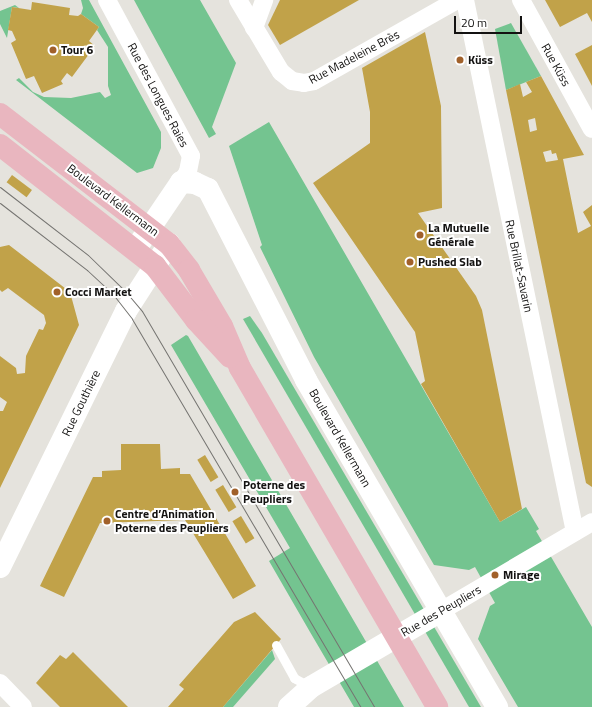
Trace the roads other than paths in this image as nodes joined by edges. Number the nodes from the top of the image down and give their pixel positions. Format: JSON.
{"nodes":[{"id":1,"x":107,"y":0,"type":"edge"},
{"id":2,"x":238,"y":0,"type":"edge"},
{"id":3,"x":264,"y":0,"type":"edge"},
{"id":4,"x":457,"y":0,"type":"edge"},
{"id":5,"x":464,"y":0,"type":"edge"},
{"id":6,"x":521,"y":0,"type":"edge"},
{"id":7,"x":254,"y":28,"type":"junction"},
{"id":8,"x":0,"y":114,"type":"edge"},
{"id":9,"x":592,"y":129,"type":"edge"},
{"id":10,"x":0,"y":145,"type":"edge"},
{"id":11,"x":181,"y":182,"type":"junction"},
{"id":12,"x":150,"y":228,"type":"junction"},
{"id":13,"x":169,"y":244,"type":"junction"},
{"id":14,"x":135,"y":250,"type":"junction"},
{"id":15,"x":155,"y":266,"type":"junction"},
{"id":16,"x":240,"y":368,"type":"junction"},
{"id":17,"x":592,"y":522,"type":"edge"},
{"id":18,"x":575,"y":532,"type":"junction"},
{"id":19,"x":0,"y":567,"type":"edge"},
{"id":20,"x":441,"y":611,"type":"junction"},
{"id":21,"x":276,"y":645,"type":"dead end"},
{"id":22,"x":0,"y":684,"type":"edge"},
{"id":23,"x":311,"y":687,"type":"junction"},
{"id":24,"x":23,"y":707,"type":"edge"},
{"id":25,"x":289,"y":707,"type":"edge"},
{"id":26,"x":436,"y":707,"type":"edge"},
{"id":27,"x":497,"y":707,"type":"edge"}],
"edges":[{"from":1,"to":11,"type":"street","name":"Rue des Longues Raies"},
{"from":2,"to":7,"type":"street","name":"Rue Madeleine Brès"},
{"from":3,"to":7,"type":"street"},
{"from":4,"to":7,"type":"street","name":"Rue Madeleine Brès"},
{"from":5,"to":18,"type":"street","name":"Rue Brillat-Savarin"},
{"from":6,"to":9,"type":"street","name":"Rue Küss"},
{"from":8,"to":12,"type":"main road","name":"Boulevard Kellermann"},
{"from":10,"to":14,"type":"main road","name":"Boulevard Kellermann"},
{"from":11,"to":12,"type":"main road","name":"Rue des Longues Raies"},
{"from":11,"to":20,"type":"main road","name":"Boulevard Kellermann"},
{"from":12,"to":13,"type":"main road","name":"Boulevard Kellermann"},
{"from":12,"to":14,"type":"main road","name":"Rue des Longues Raies"},
{"from":13,"to":15,"type":"main road","name":"Rue Gouthière"},
{"from":13,"to":16,"type":"main road","name":"Boulevard Kellermann"},
{"from":14,"to":15,"type":"main road","name":"Boulevard Kellermann"},
{"from":15,"to":16,"type":"main road","name":"Boulevard Kellermann"},
{"from":15,"to":19,"type":"main road","name":"Rue Gouthière"},
{"from":16,"to":26,"type":"main road","name":"Boulevard Kellermann"},
{"from":17,"to":18,"type":"street","name":"Rue des Peupliers"},
{"from":18,"to":20,"type":"street","name":"Rue des Peupliers"},
{"from":20,"to":23,"type":"main road","name":"Rue des Peupliers"},
{"from":20,"to":27,"type":"main road","name":"Boulevard Kellermann"},
{"from":21,"to":23,"type":"lane"},
{"from":22,"to":24,"type":"street"},
{"from":23,"to":25,"type":"main road","name":"Rue des Peupliers"}]}
